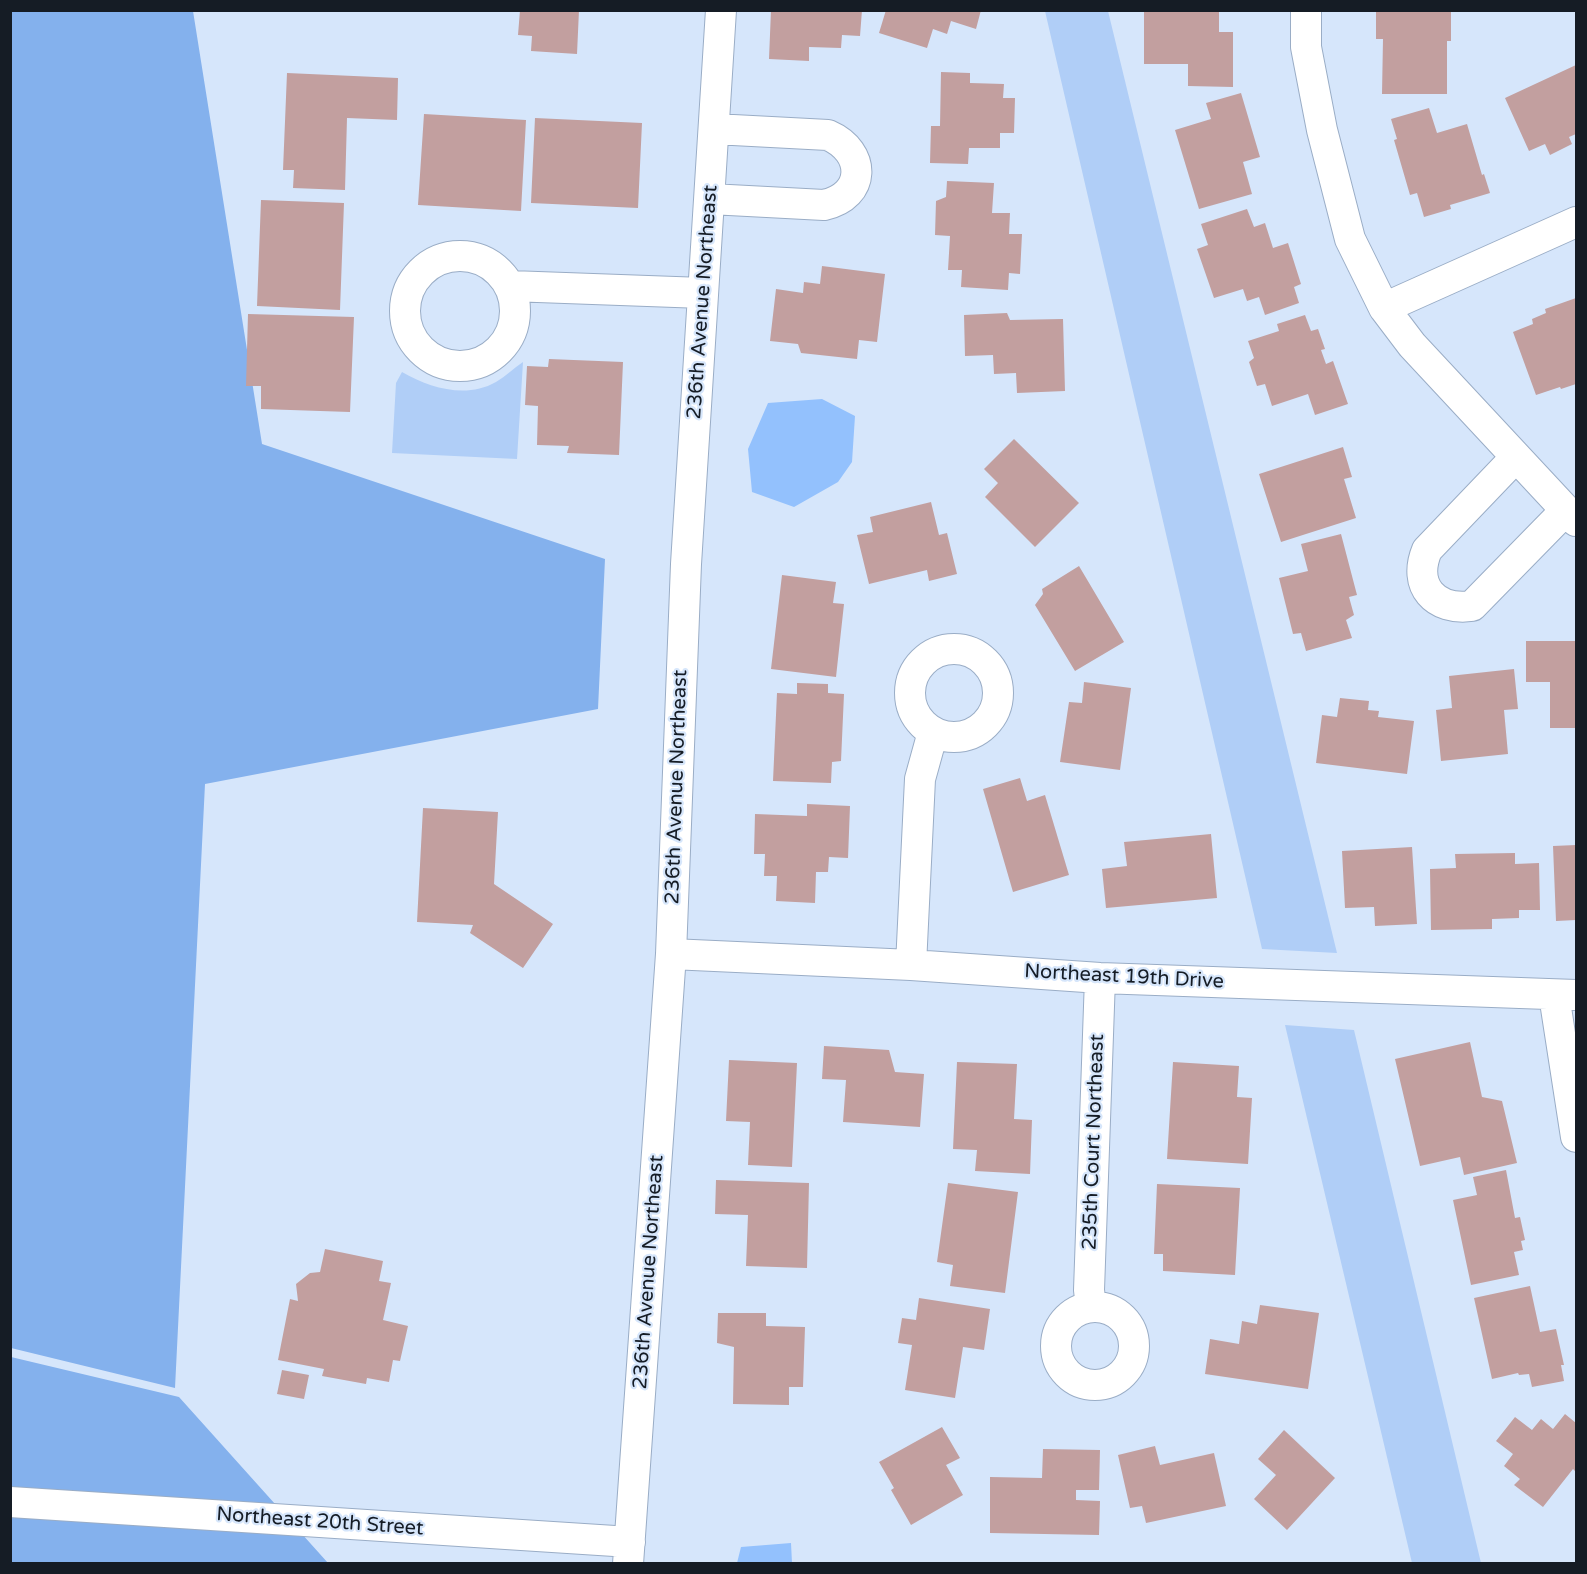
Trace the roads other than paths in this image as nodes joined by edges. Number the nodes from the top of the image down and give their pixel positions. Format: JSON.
{"nodes":[{"id":1,"x":721,"y":10,"type":"edge"},
{"id":2,"x":1306,"y":10,"type":"edge"},
{"id":3,"x":714,"y":129,"type":"junction"},
{"id":4,"x":710,"y":200,"type":"junction"},
{"id":5,"x":1576,"y":222,"type":"edge"},
{"id":6,"x":510,"y":286,"type":"dead end"},
{"id":7,"x":704,"y":293,"type":"junction"},
{"id":8,"x":1384,"y":308,"type":"junction"},
{"id":9,"x":1516,"y":457,"type":"junction"},
{"id":10,"x":1571,"y":516,"type":"edge"},
{"id":11,"x":933,"y":732,"type":"dead end"},
{"id":12,"x":671,"y":954,"type":"junction"},
{"id":13,"x":911,"y":965,"type":"junction"},
{"id":14,"x":1100,"y":978,"type":"junction"},
{"id":15,"x":1565,"y":995,"type":"edge"},
{"id":16,"x":1576,"y":1137,"type":"edge"},
{"id":17,"x":1091,"y":1307,"type":"dead end"},
{"id":18,"x":10,"y":1502,"type":"edge"},
{"id":19,"x":629,"y":1552,"type":"edge"}],
"edges":[{"from":1,"to":3,"type":"street","name":"236th Avenue Northeast"},
{"from":2,"to":8,"type":"street"},
{"from":3,"to":4,"type":"street","name":"236th Avenue Northeast"},
{"from":3,"to":4,"type":"street"},
{"from":4,"to":7,"type":"street","name":"236th Avenue Northeast"},
{"from":5,"to":8,"type":"street"},
{"from":6,"to":7,"type":"street"},
{"from":7,"to":12,"type":"street","name":"236th Avenue Northeast"},
{"from":8,"to":9,"type":"street"},
{"from":9,"to":10,"type":"street"},
{"from":9,"to":10,"type":"street"},
{"from":11,"to":13,"type":"street"},
{"from":12,"to":13,"type":"street","name":"Northeast 19th Drive"},
{"from":12,"to":19,"type":"street","name":"236th Avenue Northeast"},
{"from":13,"to":14,"type":"street","name":"Northeast 19th Drive"},
{"from":14,"to":15,"type":"street","name":"Northeast 19th Drive"},
{"from":14,"to":17,"type":"street","name":"235th Court Northeast"},
{"from":15,"to":16,"type":"street"},
{"from":18,"to":19,"type":"street","name":"Northeast 20th Street"}]}
